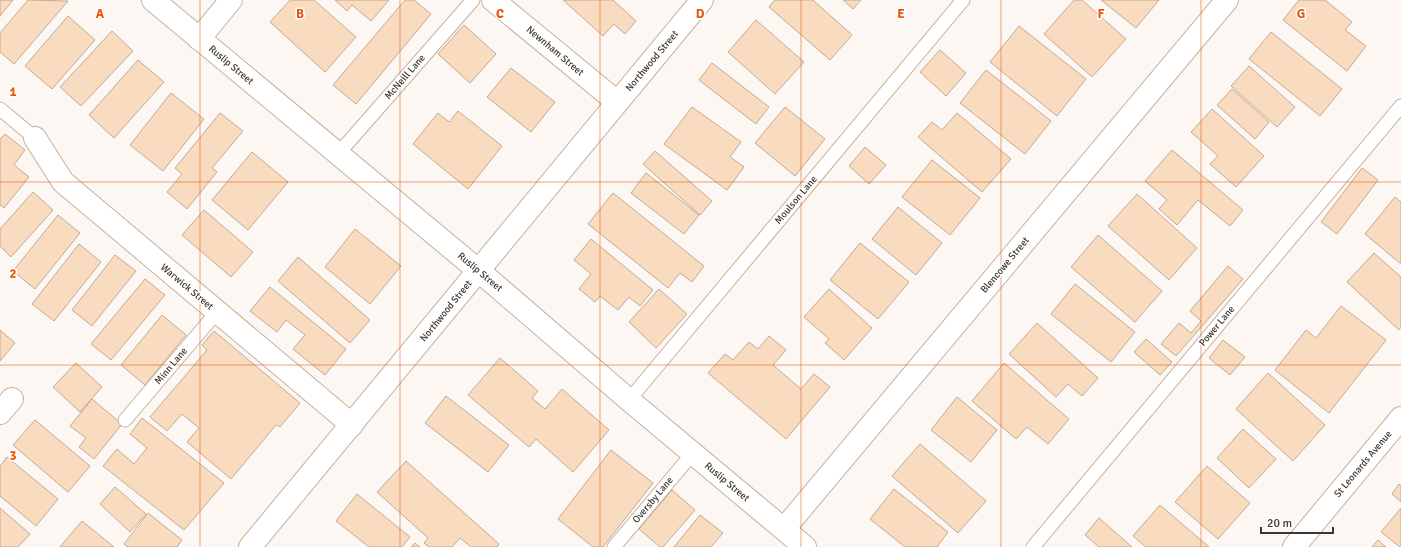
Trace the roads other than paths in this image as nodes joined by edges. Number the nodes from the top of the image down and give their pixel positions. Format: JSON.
{"nodes":[{"id":1,"x":153,"y":0,"type":"edge"},
{"id":2,"x":231,"y":0,"type":"edge"},
{"id":3,"x":473,"y":0,"type":"edge"},
{"id":4,"x":493,"y":0,"type":"edge"},
{"id":5,"x":702,"y":0,"type":"edge"},
{"id":6,"x":963,"y":0,"type":"edge"},
{"id":7,"x":1227,"y":0,"type":"edge"},
{"id":8,"x":199,"y":39,"type":"junction"},
{"id":9,"x":617,"y":102,"type":"junction"},
{"id":10,"x":1401,"y":106,"type":"edge"},
{"id":11,"x":0,"y":108,"type":"edge"},
{"id":12,"x":35,"y":138,"type":"joint"},
{"id":13,"x":338,"y":154,"type":"junction"},
{"id":14,"x":479,"y":271,"type":"junction"},
{"id":15,"x":217,"y":312,"type":"junction"},
{"id":16,"x":629,"y":400,"type":"junction"},
{"id":17,"x":1401,"y":418,"type":"edge"},
{"id":18,"x":124,"y":420,"type":"dead end"},
{"id":19,"x":352,"y":425,"type":"junction"},
{"id":20,"x":693,"y":453,"type":"junction"},
{"id":21,"x":784,"y":529,"type":"junction"},
{"id":22,"x":250,"y":547,"type":"edge"},
{"id":23,"x":614,"y":547,"type":"edge"},
{"id":24,"x":805,"y":547,"type":"edge"},
{"id":25,"x":1033,"y":547,"type":"edge"},
{"id":26,"x":1294,"y":547,"type":"edge"}],
"edges":[{"from":1,"to":8,"type":"street","name":"Ruslip Street"},
{"from":2,"to":8,"type":"street"},
{"from":3,"to":13,"type":"lane","name":"McNeill Lane"},
{"from":4,"to":9,"type":"street","name":"Newnham Street"},
{"from":5,"to":9,"type":"street","name":"Northwood Street"},
{"from":6,"to":16,"type":"lane","name":"Moulson Lane"},
{"from":7,"to":21,"type":"street","name":"Blencowe Street"},
{"from":8,"to":13,"type":"street","name":"Ruslip Street"},
{"from":9,"to":14,"type":"street","name":"Northwood Street"},
{"from":10,"to":25,"type":"lane","name":"Power Lane"},
{"from":11,"to":12,"type":"lane"},
{"from":12,"to":15,"type":"street","name":"Warwick Street"},
{"from":13,"to":14,"type":"street","name":"Ruslip Street"},
{"from":14,"to":16,"type":"street","name":"Ruslip Street"},
{"from":14,"to":19,"type":"street","name":"Northwood Street"},
{"from":15,"to":18,"type":"lane","name":"Minn Lane"},
{"from":15,"to":19,"type":"street","name":"Warwick Street"},
{"from":16,"to":20,"type":"street","name":"Ruslip Street"},
{"from":17,"to":26,"type":"street","name":"St Leonards Avenue"},
{"from":19,"to":22,"type":"street","name":"Northwood Street"},
{"from":20,"to":21,"type":"street","name":"Ruslip Street"},
{"from":20,"to":23,"type":"lane","name":"Oversby Lane"},
{"from":21,"to":24,"type":"street","name":"Ruslip Street"}]}
